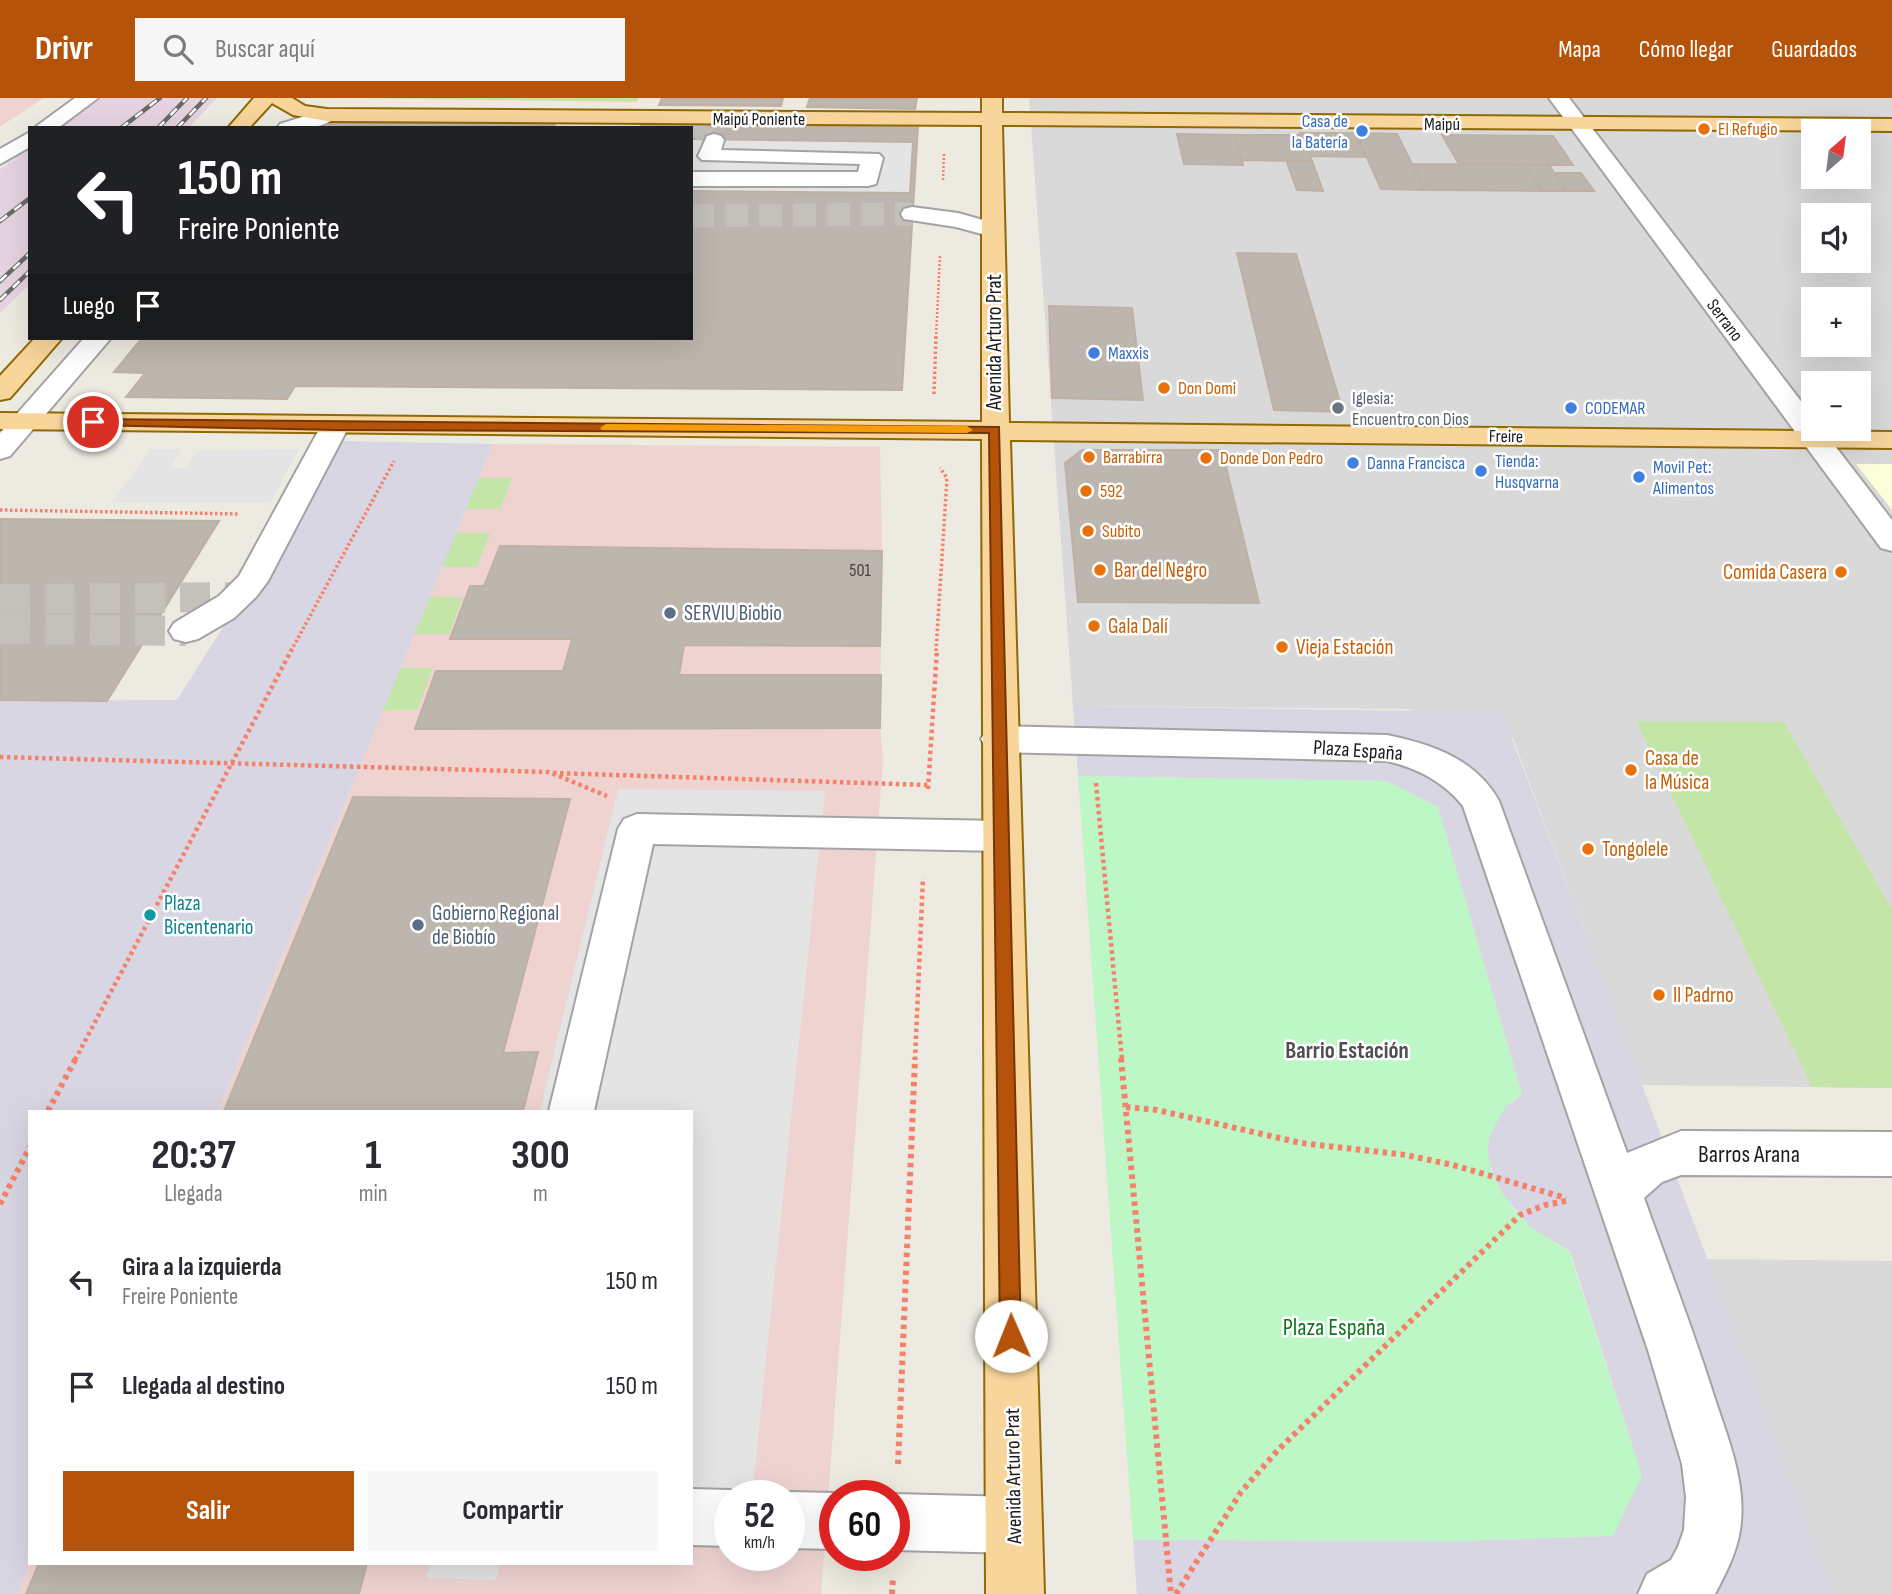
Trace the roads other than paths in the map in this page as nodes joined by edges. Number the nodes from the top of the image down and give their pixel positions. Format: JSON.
{"nodes":[{"id":1,"x":88,"y":98,"type":"edge"},
{"id":2,"x":265,"y":98,"type":"edge"},
{"id":3,"x":278,"y":98,"type":"edge"},
{"id":4,"x":1559,"y":98,"type":"edge"},
{"id":5,"x":992,"y":110,"type":"edge"},
{"id":6,"x":327,"y":115,"type":"junction"},
{"id":7,"x":1579,"y":124,"type":"junction"},
{"id":8,"x":1892,"y":125,"type":"edge"},
{"id":9,"x":47,"y":126,"type":"edge"},
{"id":10,"x":240,"y":126,"type":"edge"},
{"id":11,"x":293,"y":126,"type":"edge"},
{"id":12,"x":573,"y":126,"type":"edge"},
{"id":13,"x":707,"y":132,"type":"edge"},
{"id":14,"x":28,"y":139,"type":"edge"},
{"id":15,"x":0,"y":158,"type":"edge"},
{"id":16,"x":693,"y":179,"type":"edge"},
{"id":17,"x":912,"y":214,"type":"tunnel mouth"},
{"id":18,"x":993,"y":230,"type":"junction"},
{"id":19,"x":47,"y":340,"type":"edge"},
{"id":20,"x":96,"y":340,"type":"edge"},
{"id":21,"x":0,"y":393,"type":"edge"},
{"id":22,"x":13,"y":421,"type":"edge"},
{"id":23,"x":1801,"y":421,"type":"edge"},
{"id":24,"x":335,"y":426,"type":"junction"},
{"id":25,"x":995,"y":430,"type":"junction"},
{"id":26,"x":1801,"y":440,"type":"edge"},
{"id":27,"x":1871,"y":440,"type":"edge"},
{"id":28,"x":1892,"y":440,"type":"edge"},
{"id":29,"x":1816,"y":441,"type":"edge"},
{"id":30,"x":0,"y":450,"type":"edge"},
{"id":31,"x":1892,"y":541,"type":"edge"},
{"id":32,"x":186,"y":631,"type":"tunnel mouth"},
{"id":33,"x":999,"y":739,"type":"junction"},
{"id":34,"x":1001,"y":836,"type":"junction"},
{"id":35,"x":571,"y":1110,"type":"edge"},
{"id":36,"x":1892,"y":1154,"type":"edge"},
{"id":37,"x":1619,"y":1192,"type":"junction"},
{"id":38,"x":693,"y":1517,"type":"edge"},
{"id":39,"x":714,"y":1518,"type":"edge"},
{"id":40,"x":910,"y":1522,"type":"edge"},
{"id":41,"x":1014,"y":1525,"type":"junction"},
{"id":42,"x":1015,"y":1594,"type":"edge"},
{"id":43,"x":1667,"y":1594,"type":"edge"}],
"edges":[{"from":1,"to":9,"type":"street"},
{"from":2,"to":10,"type":"main road"},
{"from":3,"to":6,"type":"main road","name":"Maipú Poniente"},
{"from":4,"to":7,"type":"street","name":"Serrano"},
{"from":5,"to":7,"type":"main road","name":"Maipú"},
{"from":5,"to":13,"type":"main road","name":"Maipú Poniente"},
{"from":5,"to":18,"type":"main road","name":"Avenida Arturo Prat"},
{"from":6,"to":11,"type":"street"},
{"from":6,"to":12,"type":"main road","name":"Maipú Poniente"},
{"from":7,"to":8,"type":"main road","name":"Maipú"},
{"from":7,"to":23,"type":"street","name":"Serrano"},
{"from":13,"to":16,"type":"street"},
{"from":14,"to":15,"type":"street"},
{"from":17,"to":18,"type":"street"},
{"from":18,"to":25,"type":"main road","name":"Avenida Arturo Prat"},
{"from":19,"to":21,"type":"main road"},
{"from":20,"to":22,"type":"street"},
{"from":22,"to":24,"type":"main road","name":"Freire"},
{"from":22,"to":30,"type":"street"},
{"from":24,"to":25,"type":"main road","name":"Freire"},
{"from":24,"to":32,"type":"street"},
{"from":25,"to":26,"type":"main road","name":"Freire"},
{"from":25,"to":33,"type":"main road","name":"Avenida Arturo Prat"},
{"from":27,"to":28,"type":"main road","name":"Freire"},
{"from":29,"to":31,"type":"street","name":"Serrano"},
{"from":33,"to":34,"type":"main road","name":"Avenida Arturo Prat"},
{"from":33,"to":37,"type":"street","name":"Plaza España"},
{"from":34,"to":35,"type":"street"},
{"from":34,"to":41,"type":"main road","name":"Avenida Arturo Prat"},
{"from":36,"to":37,"type":"street","name":"Barros Arana"},
{"from":37,"to":43,"type":"street","name":"Plaza España"},
{"from":38,"to":39,"type":"street"},
{"from":40,"to":41,"type":"street"},
{"from":41,"to":42,"type":"main road","name":"Avenida Arturo Prat"}]}
